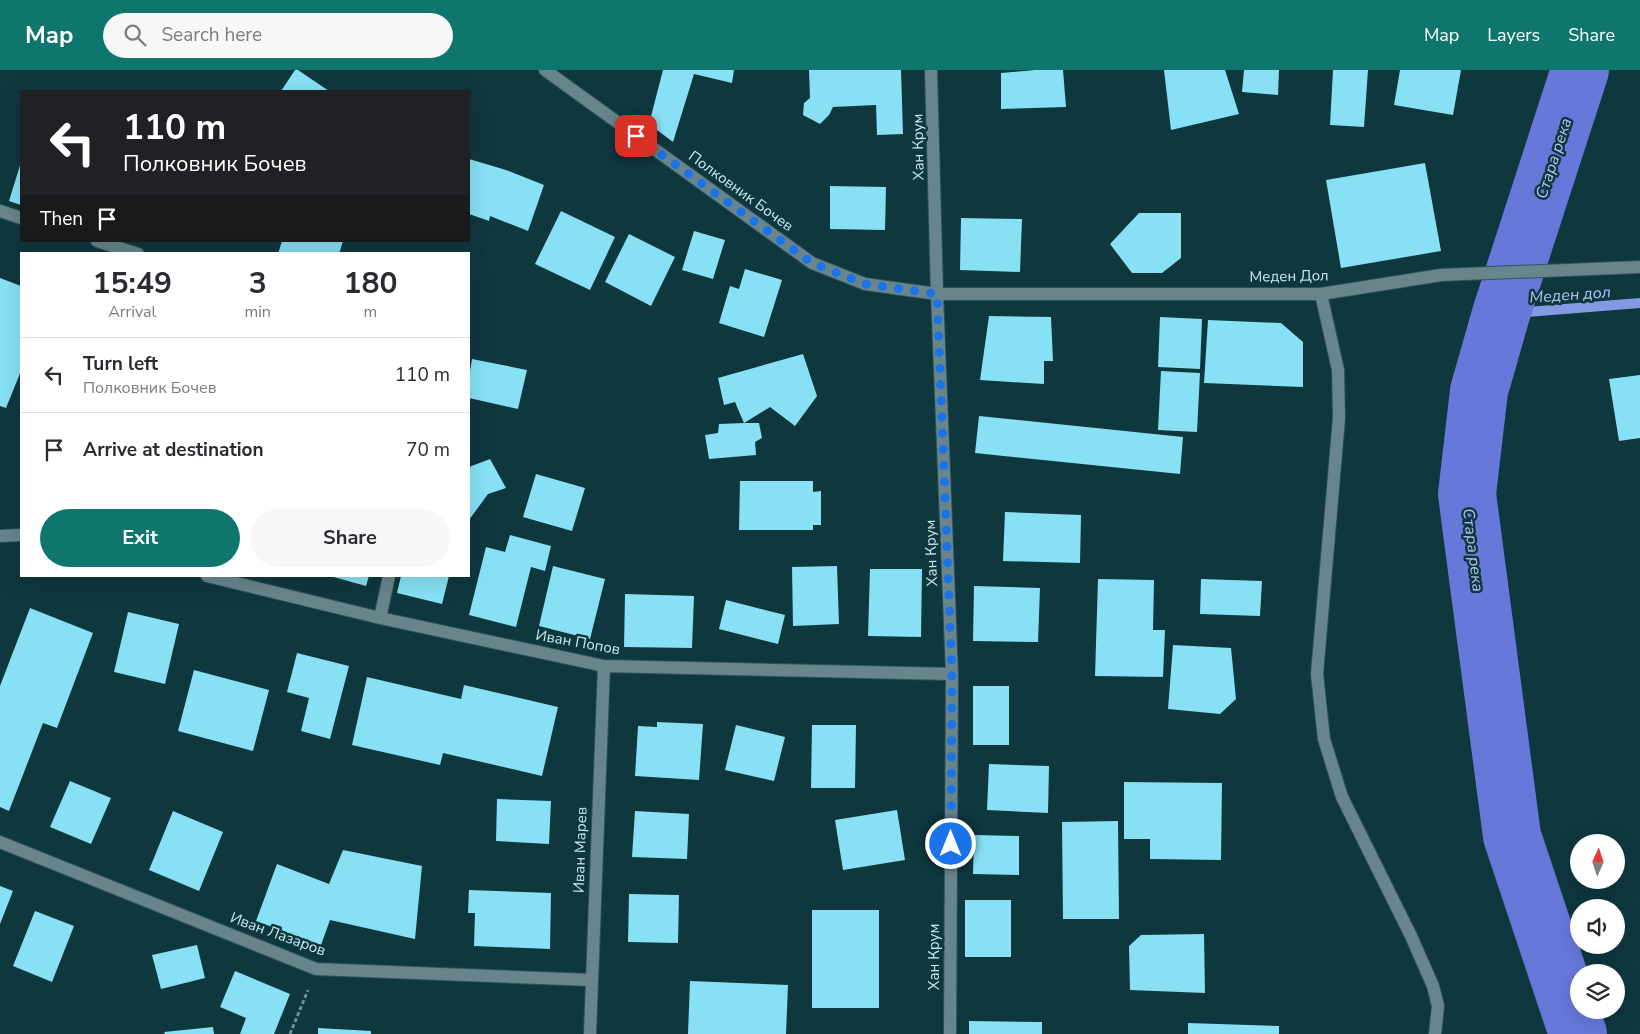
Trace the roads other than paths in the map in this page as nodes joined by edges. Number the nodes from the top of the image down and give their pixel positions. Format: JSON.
{"nodes":[{"id":1,"x":545,"y":70,"type":"edge"},
{"id":2,"x":931,"y":70,"type":"edge"},
{"id":3,"x":0,"y":211,"type":"edge"},
{"id":4,"x":20,"y":218,"type":"edge"},
{"id":5,"x":101,"y":242,"type":"edge"},
{"id":6,"x":132,"y":252,"type":"edge"},
{"id":7,"x":1639,"y":267,"type":"edge"},
{"id":8,"x":937,"y":294,"type":"junction"},
{"id":9,"x":1321,"y":294,"type":"junction"},
{"id":10,"x":20,"y":535,"type":"edge"},
{"id":11,"x":0,"y":536,"type":"edge"},
{"id":12,"x":210,"y":577,"type":"edge"},
{"id":13,"x":389,"y":577,"type":"edge"},
{"id":14,"x":380,"y":618,"type":"junction"},
{"id":15,"x":604,"y":666,"type":"junction"},
{"id":16,"x":952,"y":674,"type":"junction"},
{"id":17,"x":0,"y":842,"type":"edge"},
{"id":18,"x":591,"y":980,"type":"junction"},
{"id":19,"x":590,"y":1034,"type":"edge"},
{"id":20,"x":950,"y":1034,"type":"edge"},
{"id":21,"x":1435,"y":1034,"type":"edge"}],
"edges":[{"from":1,"to":8,"type":"street","name":"Полковник Бочев"},
{"from":2,"to":8,"type":"street","name":"Хан Крум"},
{"from":3,"to":4,"type":"street"},
{"from":5,"to":6,"type":"street"},
{"from":7,"to":9,"type":"street","name":"Меден Дол"},
{"from":8,"to":9,"type":"street","name":"Меден Дол"},
{"from":8,"to":16,"type":"street","name":"Хан Крум"},
{"from":9,"to":21,"type":"street"},
{"from":10,"to":11,"type":"street"},
{"from":12,"to":14,"type":"street","name":"Иван Попов"},
{"from":13,"to":14,"type":"street"},
{"from":14,"to":15,"type":"street","name":"Иван Попов"},
{"from":15,"to":16,"type":"street","name":"Иван Попов"},
{"from":15,"to":18,"type":"street","name":"Иван Марев"},
{"from":16,"to":20,"type":"street","name":"Хан Крум"},
{"from":17,"to":18,"type":"street","name":"Иван Лазаров"},
{"from":18,"to":19,"type":"street","name":"Иван Марев"}]}
